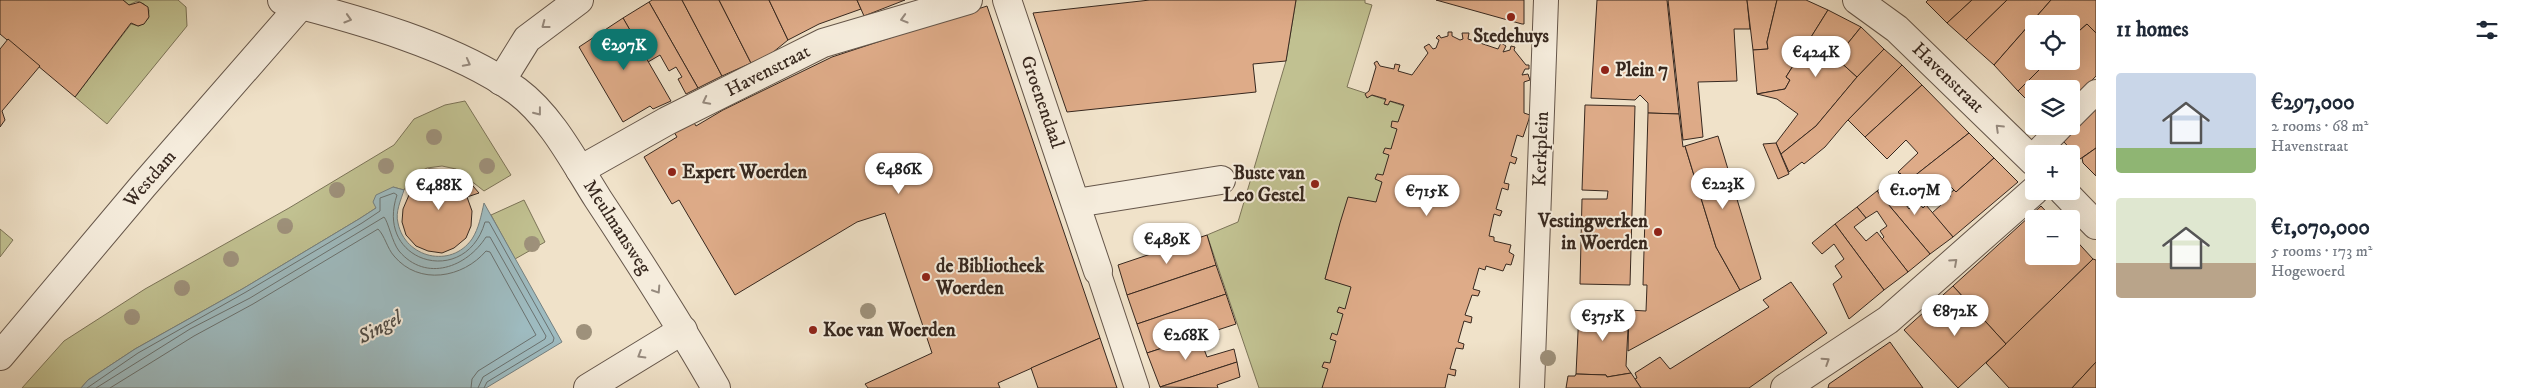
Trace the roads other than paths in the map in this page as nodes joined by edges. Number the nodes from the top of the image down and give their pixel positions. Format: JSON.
{"nodes":[{"id":1,"x":579,"y":0,"type":"edge"},
{"id":2,"x":968,"y":0,"type":"edge"},
{"id":3,"x":1007,"y":0,"type":"edge"},
{"id":4,"x":1546,"y":0,"type":"edge"},
{"id":5,"x":1857,"y":0,"type":"edge"},
{"id":6,"x":296,"y":2,"type":"edge"},
{"id":7,"x":501,"y":81,"type":"junction"},
{"id":8,"x":2096,"y":92,"type":"edge"},
{"id":9,"x":2080,"y":108,"type":"edge"},
{"id":10,"x":2054,"y":135,"type":"edge"},
{"id":11,"x":2044,"y":145,"type":"edge"},
{"id":12,"x":2025,"y":149,"type":"edge"},
{"id":13,"x":580,"y":170,"type":"junction"},
{"id":14,"x":1221,"y":180,"type":"dead end"},
{"id":15,"x":2025,"y":199,"type":"edge"},
{"id":16,"x":2072,"y":200,"type":"edge"},
{"id":17,"x":1076,"y":204,"type":"junction"},
{"id":18,"x":2096,"y":224,"type":"edge"},
{"id":19,"x":1098,"y":271,"type":"joint"},
{"id":20,"x":683,"y":330,"type":"junction"},
{"id":21,"x":0,"y":356,"type":"edge"},
{"id":22,"x":588,"y":388,"type":"edge"},
{"id":23,"x":716,"y":388,"type":"edge"},
{"id":24,"x":1136,"y":388,"type":"edge"},
{"id":25,"x":1532,"y":388,"type":"edge"},
{"id":26,"x":1785,"y":388,"type":"edge"}],
"edges":[{"from":1,"to":7,"type":"street","one_way":true},
{"from":2,"to":13,"type":"street","name":"Havenstraat","one_way":true},
{"from":3,"to":17,"type":"street","name":"Groenendaal"},
{"from":4,"to":25,"type":"street","name":"Kerkplein"},
{"from":12,"to":5,"type":"street","name":"Havenstraat","one_way":true},
{"from":6,"to":7,"type":"street","name":"Westdam","one_way":true},
{"from":6,"to":21,"type":"street","name":"Westdam"},
{"from":7,"to":13,"type":"street","name":"Meulmansweg","one_way":true},
{"from":8,"to":9,"type":"street"},
{"from":10,"to":11,"type":"street"},
{"from":13,"to":20,"type":"street","name":"Meulmansweg","one_way":true},
{"from":14,"to":17,"type":"street"},
{"from":26,"to":15,"type":"street","one_way":true},
{"from":16,"to":18,"type":"street"},
{"from":17,"to":19,"type":"street","name":"Groenendaal"},
{"from":19,"to":24,"type":"street","name":"Groenendaal"},
{"from":20,"to":22,"type":"street","one_way":true},
{"from":20,"to":23,"type":"street","name":"Meulmansweg"}]}
